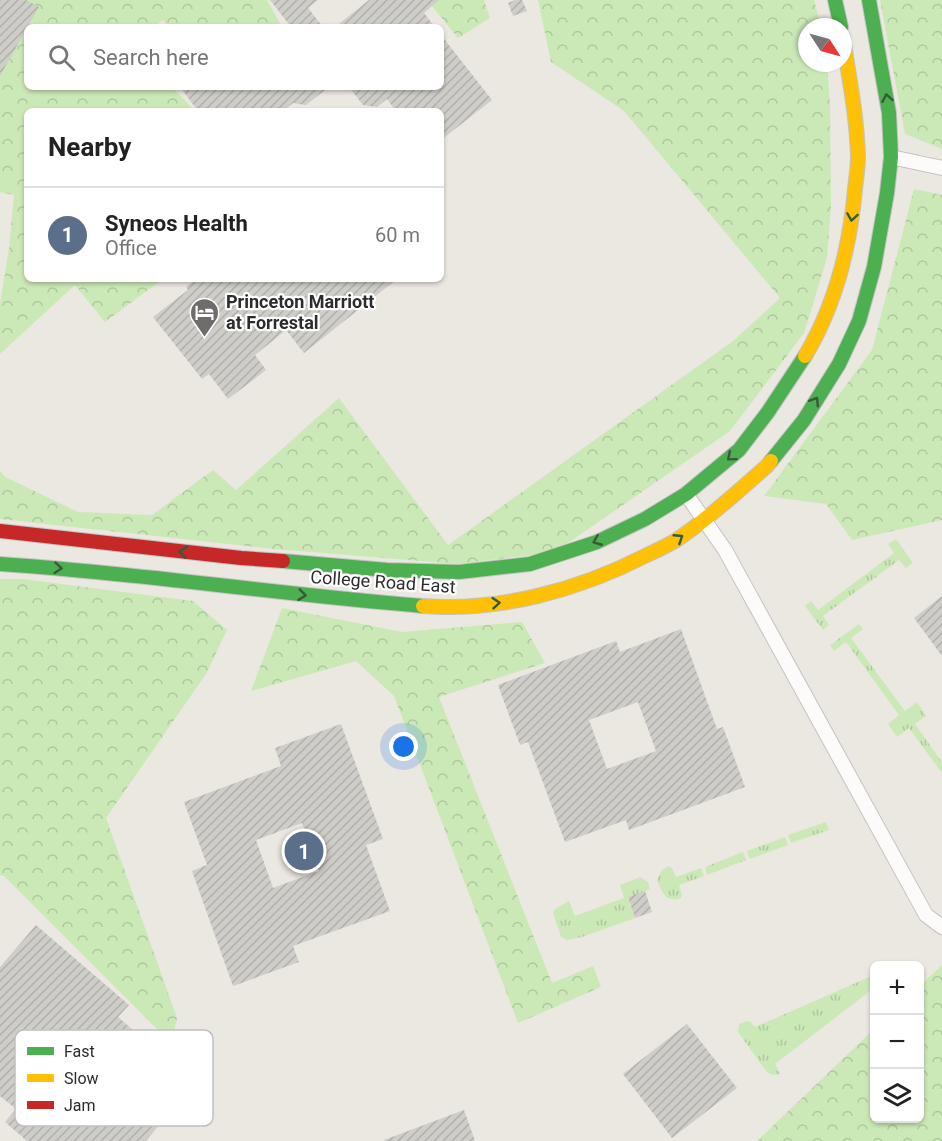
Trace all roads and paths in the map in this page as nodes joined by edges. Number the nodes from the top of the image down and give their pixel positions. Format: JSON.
{"nodes":[{"id":1,"x":835,"y":0,"type":"edge"},
{"id":2,"x":869,"y":0,"type":"edge"},
{"id":3,"x":839,"y":18,"type":"edge"},
{"id":4,"x":848,"y":72,"type":"edge"},
{"id":5,"x":891,"y":157,"type":"junction"},
{"id":6,"x":942,"y":168,"type":"edge"},
{"id":7,"x":686,"y":494,"type":"junction"},
{"id":8,"x":704,"y":520,"type":"junction"},
{"id":9,"x":0,"y":531,"type":"edge"},
{"id":10,"x":0,"y":564,"type":"edge"},
{"id":11,"x":942,"y":927,"type":"edge"}],
"edges":[{"from":1,"to":3,"type":"street"},
{"from":5,"to":2,"type":"street","name":"College Road East","one_way":true},
{"from":4,"to":7,"type":"street","name":"College Road East","one_way":true},
{"from":5,"to":6,"type":"street"},
{"from":8,"to":5,"type":"street","name":"College Road East","one_way":true},
{"from":7,"to":8,"type":"street"},
{"from":7,"to":9,"type":"street","name":"College Road East","one_way":true},
{"from":10,"to":8,"type":"street","name":"College Road East","one_way":true},
{"from":8,"to":11,"type":"street"}]}
